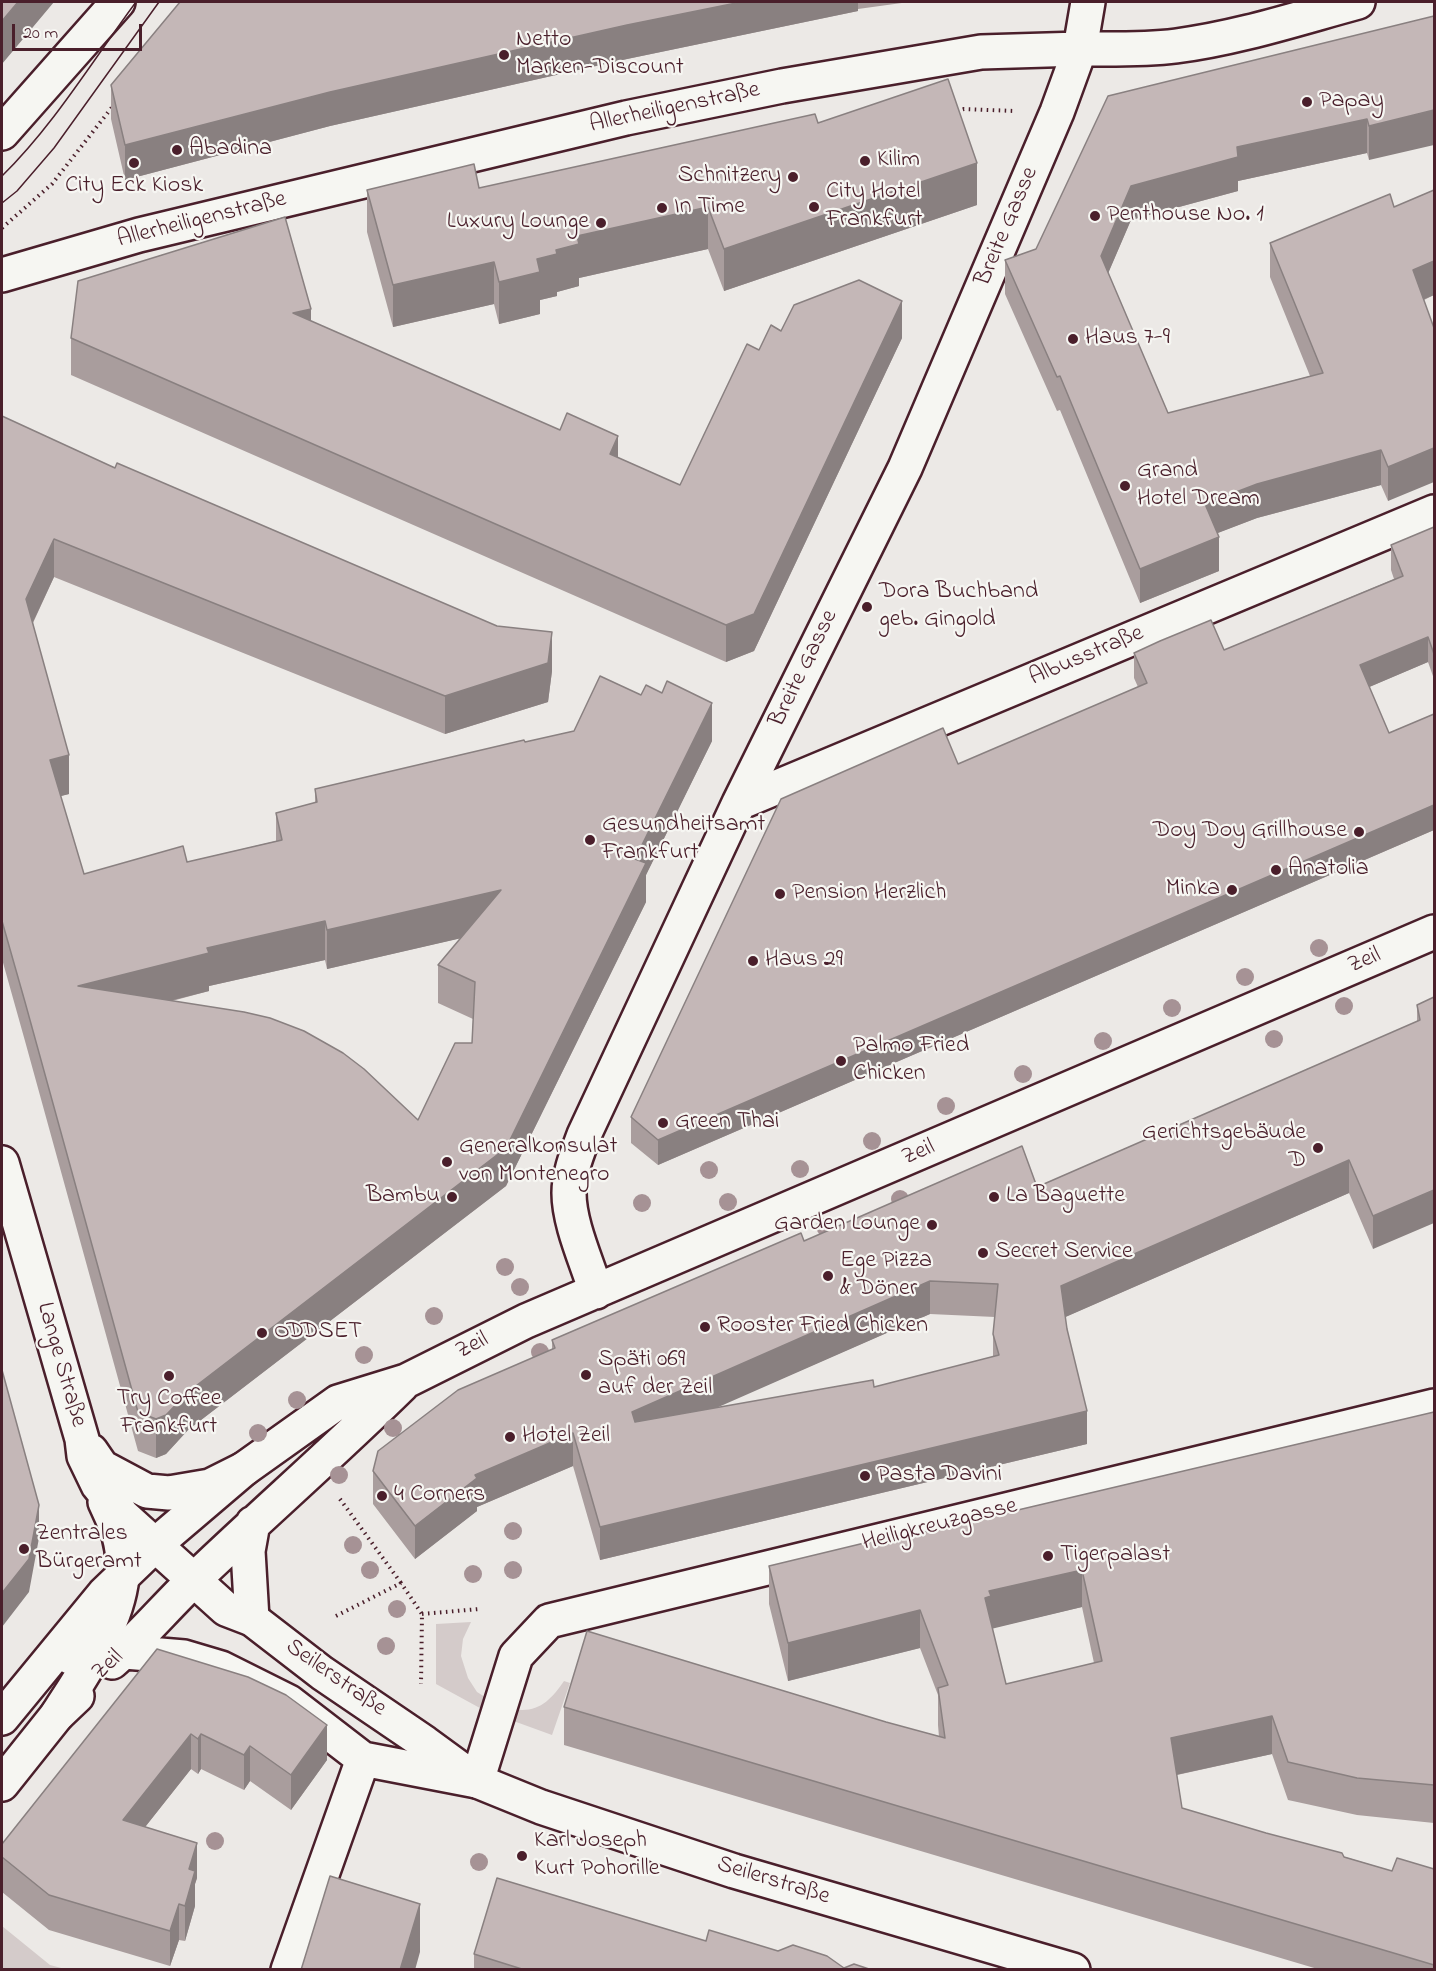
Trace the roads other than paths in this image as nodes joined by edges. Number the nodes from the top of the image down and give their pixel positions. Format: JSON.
{"nodes":[{"id":1,"x":118,"y":2,"type":"edge"},
{"id":2,"x":1088,"y":2,"type":"edge"},
{"id":3,"x":1358,"y":2,"type":"edge"},
{"id":4,"x":1080,"y":49,"type":"junction"},
{"id":5,"x":2,"y":133,"type":"edge"},
{"id":6,"x":2,"y":275,"type":"edge"},
{"id":7,"x":1434,"y":512,"type":"edge"},
{"id":8,"x":739,"y":803,"type":"junction"},
{"id":9,"x":1434,"y":932,"type":"edge"},
{"id":10,"x":2,"y":1164,"type":"edge"},
{"id":11,"x":596,"y":1292,"type":"junction"},
{"id":12,"x":405,"y":1382,"type":"junction"},
{"id":13,"x":1434,"y":1406,"type":"edge"},
{"id":14,"x":82,"y":1439,"type":"junction"},
{"id":15,"x":244,"y":1469,"type":"junction"},
{"id":16,"x":98,"y":1485,"type":"junction"},
{"id":17,"x":253,"y":1523,"type":"junction"},
{"id":18,"x":156,"y":1544,"type":"junction"},
{"id":19,"x":123,"y":1576,"type":"junction"},
{"id":20,"x":194,"y":1580,"type":"junction"},
{"id":21,"x":252,"y":1619,"type":"junction"},
{"id":22,"x":111,"y":1651,"type":"junction"},
{"id":23,"x":47,"y":1662,"type":"junction"},
{"id":24,"x":2,"y":1718,"type":"edge"},
{"id":25,"x":363,"y":1759,"type":"junction"},
{"id":26,"x":477,"y":1781,"type":"junction"},
{"id":27,"x":2,"y":1784,"type":"edge"},
{"id":28,"x":288,"y":1970,"type":"edge"},
{"id":29,"x":1073,"y":1970,"type":"edge"}],
"edges":[{"from":1,"to":5,"type":"street"},
{"from":2,"to":4,"type":"street","name":"Breite Gasse"},
{"from":3,"to":4,"type":"street","name":"Allerheiligenstraße"},
{"from":4,"to":6,"type":"street","name":"Allerheiligenstraße"},
{"from":4,"to":8,"type":"street","name":"Breite Gasse"},
{"from":7,"to":8,"type":"street","name":"Albusstraße"},
{"from":8,"to":11,"type":"street","name":"Breite Gasse"},
{"from":9,"to":11,"type":"street","name":"Zeil"},
{"from":10,"to":14,"type":"street","name":"Lange Straße"},
{"from":11,"to":12,"type":"street","name":"Zeil"},
{"from":12,"to":15,"type":"street","name":"Zeil"},
{"from":12,"to":17,"type":"street","name":"Zeil"},
{"from":13,"to":26,"type":"street","name":"Heiligkreuzgasse"},
{"from":14,"to":15,"type":"street"},
{"from":14,"to":16,"type":"street","name":"Lange Straße"},
{"from":15,"to":18,"type":"street","name":"Zeil"},
{"from":16,"to":18,"type":"street","name":"Lange Straße"},
{"from":16,"to":19,"type":"street"},
{"from":17,"to":20,"type":"street","name":"Zeil"},
{"from":17,"to":21,"type":"street"},
{"from":18,"to":19,"type":"street","name":"Zeil"},
{"from":18,"to":20,"type":"street","name":"Seilerstraße"},
{"from":19,"to":22,"type":"street"},
{"from":19,"to":23,"type":"street","name":"Zeil"},
{"from":20,"to":21,"type":"street","name":"Seilerstraße"},
{"from":20,"to":22,"type":"street","name":"Zeil"},
{"from":21,"to":26,"type":"street","name":"Seilerstraße"},
{"from":22,"to":23,"type":"street","name":"Seilerstraße"},
{"from":22,"to":25,"type":"street","name":"Seilerstraße"},
{"from":22,"to":27,"type":"street"},
{"from":23,"to":24,"type":"street","name":"Zeil"},
{"from":25,"to":26,"type":"street","name":"Seilerstraße"},
{"from":25,"to":28,"type":"street"},
{"from":26,"to":29,"type":"street","name":"Seilerstraße"}]}
